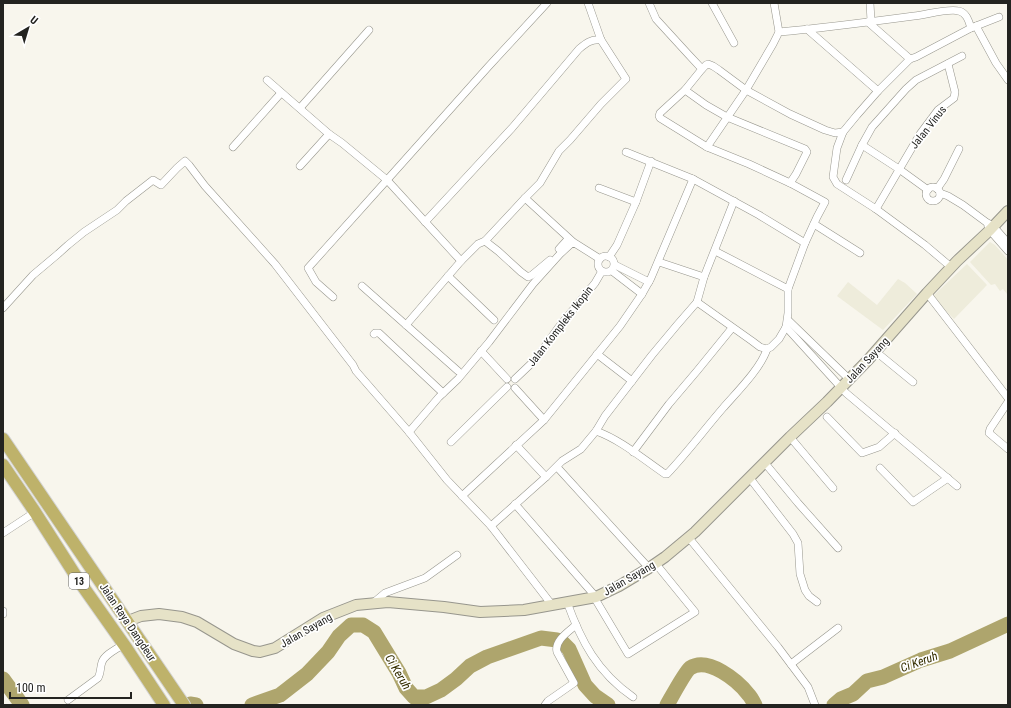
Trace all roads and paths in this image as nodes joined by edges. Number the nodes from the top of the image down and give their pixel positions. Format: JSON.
{"nodes":[{"id":1,"x":547,"y":3,"type":"edge"},
{"id":2,"x":588,"y":3,"type":"edge"},
{"id":3,"x":649,"y":3,"type":"edge"},
{"id":4,"x":712,"y":3,"type":"edge"},
{"id":5,"x":774,"y":3,"type":"edge"},
{"id":6,"x":870,"y":3,"type":"edge"},
{"id":7,"x":999,"y":17,"type":"dead end"},
{"id":8,"x":870,"y":22,"type":"junction"},
{"id":9,"x":973,"y":27,"type":"junction"},
{"id":10,"x":807,"y":29,"type":"junction"},
{"id":11,"x":369,"y":30,"type":"dead end"},
{"id":12,"x":779,"y":32,"type":"junction"},
{"id":13,"x":601,"y":40,"type":"junction"},
{"id":14,"x":734,"y":43,"type":"dead end"},
{"id":15,"x":962,"y":56,"type":"dead end"},
{"id":16,"x":910,"y":59,"type":"junction"},
{"id":17,"x":948,"y":64,"type":"junction"},
{"id":18,"x":702,"y":68,"type":"junction"},
{"id":19,"x":267,"y":80,"type":"dead end"},
{"id":20,"x":1008,"y":80,"type":"edge"},
{"id":21,"x":685,"y":90,"type":"junction"},
{"id":22,"x":746,"y":90,"type":"junction"},
{"id":23,"x":878,"y":91,"type":"junction"},
{"id":24,"x":281,"y":92,"type":"junction"},
{"id":25,"x":300,"y":108,"type":"junction"},
{"id":26,"x":727,"y":117,"type":"junction"},
{"id":27,"x":843,"y":132,"type":"junction"},
{"id":28,"x":329,"y":134,"type":"junction"},
{"id":29,"x":862,"y":145,"type":"junction"},
{"id":30,"x":233,"y":146,"type":"dead end"},
{"id":31,"x":707,"y":147,"type":"junction"},
{"id":32,"x":959,"y":149,"type":"dead end"},
{"id":33,"x":626,"y":152,"type":"dead end"},
{"id":34,"x":651,"y":161,"type":"junction"},
{"id":35,"x":300,"y":166,"type":"dead end"},
{"id":36,"x":899,"y":169,"type":"junction"},
{"id":37,"x":692,"y":179,"type":"junction"},
{"id":38,"x":387,"y":180,"type":"junction"},
{"id":39,"x":846,"y":180,"type":"dead end"},
{"id":40,"x":790,"y":182,"type":"junction"},
{"id":41,"x":598,"y":188,"type":"dead end"},
{"id":42,"x":928,"y":190,"type":"junction"},
{"id":43,"x":939,"y":191,"type":"junction"},
{"id":44,"x":525,"y":198,"type":"junction"},
{"id":45,"x":734,"y":201,"type":"junction"},
{"id":46,"x":636,"y":202,"type":"junction"},
{"id":47,"x":876,"y":209,"type":"junction"},
{"id":48,"x":1008,"y":211,"type":"edge"},
{"id":49,"x":425,"y":222,"type":"junction"},
{"id":50,"x":814,"y":224,"type":"junction"},
{"id":51,"x":990,"y":226,"type":"junction"},
{"id":52,"x":571,"y":240,"type":"junction"},
{"id":53,"x":485,"y":241,"type":"junction"},
{"id":54,"x":805,"y":243,"type":"junction"},
{"id":55,"x":1008,"y":243,"type":"edge"},
{"id":56,"x":715,"y":250,"type":"junction"},
{"id":57,"x":1008,"y":251,"type":"edge"},
{"id":58,"x":860,"y":253,"type":"dead end"},
{"id":59,"x":609,"y":257,"type":"junction"},
{"id":60,"x":600,"y":260,"type":"junction"},
{"id":61,"x":461,"y":261,"type":"junction"},
{"id":62,"x":659,"y":262,"type":"junction"},
{"id":63,"x":951,"y":267,"type":"junction"},
{"id":64,"x":613,"y":268,"type":"junction"},
{"id":65,"x":602,"y":271,"type":"junction"},
{"id":66,"x":448,"y":276,"type":"junction"},
{"id":67,"x":704,"y":277,"type":"junction"},
{"id":68,"x":649,"y":282,"type":"junction"},
{"id":69,"x":362,"y":286,"type":"dead end"},
{"id":70,"x":788,"y":289,"type":"junction"},
{"id":71,"x":927,"y":293,"type":"junction"},
{"id":72,"x":642,"y":294,"type":"junction"},
{"id":73,"x":333,"y":297,"type":"dead end"},
{"id":74,"x":697,"y":302,"type":"junction"},
{"id":75,"x":3,"y":308,"type":"edge"},
{"id":76,"x":494,"y":320,"type":"dead end"},
{"id":77,"x":786,"y":324,"type":"junction"},
{"id":78,"x":406,"y":325,"type":"junction"},
{"id":79,"x":732,"y":328,"type":"junction"},
{"id":80,"x":374,"y":334,"type":"dead end"},
{"id":81,"x":767,"y":349,"type":"junction"},
{"id":82,"x":481,"y":351,"type":"junction"},
{"id":83,"x":875,"y":351,"type":"junction"},
{"id":84,"x":597,"y":354,"type":"junction"},
{"id":85,"x":458,"y":371,"type":"dead end"},
{"id":86,"x":507,"y":379,"type":"junction"},
{"id":87,"x":515,"y":379,"type":"junction"},
{"id":88,"x":849,"y":379,"type":"junction"},
{"id":89,"x":632,"y":381,"type":"junction"},
{"id":90,"x":913,"y":382,"type":"dead end"},
{"id":91,"x":506,"y":387,"type":"junction"},
{"id":92,"x":842,"y":387,"type":"junction"},
{"id":93,"x":515,"y":388,"type":"junction"},
{"id":94,"x":443,"y":393,"type":"junction"},
{"id":95,"x":1008,"y":398,"type":"edge"},
{"id":96,"x":1008,"y":402,"type":"edge"},
{"id":97,"x":826,"y":417,"type":"dead end"},
{"id":98,"x":544,"y":420,"type":"junction"},
{"id":99,"x":596,"y":431,"type":"junction"},
{"id":100,"x":409,"y":432,"type":"junction"},
{"id":101,"x":895,"y":433,"type":"junction"},
{"id":102,"x":790,"y":437,"type":"junction"},
{"id":103,"x":3,"y":439,"type":"edge"},
{"id":104,"x":451,"y":442,"type":"dead end"},
{"id":105,"x":516,"y":445,"type":"junction"},
{"id":106,"x":1008,"y":449,"type":"edge"},
{"id":107,"x":633,"y":452,"type":"junction"},
{"id":108,"x":764,"y":462,"type":"junction"},
{"id":109,"x":3,"y":465,"type":"edge"},
{"id":110,"x":557,"y":466,"type":"junction"},
{"id":111,"x":880,"y":468,"type":"dead end"},
{"id":112,"x":546,"y":477,"type":"junction"},
{"id":113,"x":749,"y":477,"type":"junction"},
{"id":114,"x":948,"y":478,"type":"junction"},
{"id":115,"x":957,"y":486,"type":"dead end"},
{"id":116,"x":833,"y":488,"type":"dead end"},
{"id":117,"x":462,"y":496,"type":"junction"},
{"id":118,"x":515,"y":504,"type":"junction"},
{"id":119,"x":35,"y":512,"type":"junction"},
{"id":120,"x":491,"y":526,"type":"junction"},
{"id":121,"x":3,"y":533,"type":"edge"},
{"id":122,"x":690,"y":538,"type":"junction"},
{"id":123,"x":838,"y":548,"type":"dead end"},
{"id":124,"x":457,"y":555,"type":"dead end"},
{"id":125,"x":653,"y":566,"type":"junction"},
{"id":126,"x":595,"y":597,"type":"junction"},
{"id":127,"x":567,"y":602,"type":"junction"},
{"id":128,"x":817,"y":602,"type":"dead end"},
{"id":129,"x":374,"y":603,"type":"junction"},
{"id":130,"x":552,"y":605,"type":"junction"},
{"id":131,"x":128,"y":621,"type":"junction"},
{"id":132,"x":576,"y":625,"type":"junction"},
{"id":133,"x":838,"y":628,"type":"dead end"},
{"id":134,"x":124,"y":644,"type":"junction"},
{"id":135,"x":791,"y":664,"type":"junction"},
{"id":136,"x":632,"y":697,"type":"dead end"},
{"id":137,"x":68,"y":700,"type":"dead end"},
{"id":138,"x":161,"y":700,"type":"edge"},
{"id":139,"x":184,"y":705,"type":"edge"},
{"id":140,"x":545,"y":705,"type":"edge"},
{"id":141,"x":815,"y":705,"type":"edge"}],
"edges":[{"from":1,"to":38,"type":"street"},
{"from":2,"to":13,"type":"street"},
{"from":3,"to":18,"type":"street"},
{"from":4,"to":14,"type":"street"},
{"from":5,"to":12,"type":"street"},
{"from":6,"to":8,"type":"street"},
{"from":7,"to":9,"type":"street"},
{"from":8,"to":9,"type":"street"},
{"from":8,"to":10,"type":"street"},
{"from":8,"to":16,"type":"street"},
{"from":9,"to":16,"type":"street"},
{"from":9,"to":20,"type":"street"},
{"from":10,"to":12,"type":"street"},
{"from":10,"to":23,"type":"street"},
{"from":11,"to":25,"type":"street"},
{"from":12,"to":22,"type":"street"},
{"from":13,"to":44,"type":"street"},
{"from":13,"to":49,"type":"street"},
{"from":15,"to":17,"type":"street"},
{"from":16,"to":23,"type":"street"},
{"from":17,"to":29,"type":"street"},
{"from":17,"to":36,"type":"street","name":"Jalan Vinus"},
{"from":18,"to":21,"type":"street"},
{"from":18,"to":22,"type":"street"},
{"from":19,"to":24,"type":"street"},
{"from":21,"to":26,"type":"street"},
{"from":21,"to":31,"type":"street"},
{"from":22,"to":26,"type":"street"},
{"from":22,"to":27,"type":"street"},
{"from":23,"to":27,"type":"street"},
{"from":24,"to":25,"type":"street"},
{"from":24,"to":30,"type":"street"},
{"from":25,"to":28,"type":"street"},
{"from":26,"to":31,"type":"street"},
{"from":26,"to":40,"type":"street"},
{"from":27,"to":47,"type":"street"},
{"from":28,"to":35,"type":"street"},
{"from":28,"to":38,"type":"street"},
{"from":29,"to":36,"type":"street"},
{"from":29,"to":39,"type":"street"},
{"from":31,"to":40,"type":"street"},
{"from":32,"to":43,"type":"street"},
{"from":33,"to":34,"type":"street"},
{"from":34,"to":37,"type":"street"},
{"from":34,"to":46,"type":"street"},
{"from":36,"to":42,"type":"street"},
{"from":36,"to":47,"type":"street","name":"Jalan Vinus"},
{"from":37,"to":45,"type":"street"},
{"from":37,"to":62,"type":"street"},
{"from":38,"to":49,"type":"street"},
{"from":38,"to":73,"type":"street"},
{"from":40,"to":50,"type":"street"},
{"from":41,"to":46,"type":"street"},
{"from":42,"to":43,"type":"street"},
{"from":42,"to":43,"type":"street"},
{"from":43,"to":51,"type":"street"},
{"from":44,"to":52,"type":"street"},
{"from":44,"to":53,"type":"street"},
{"from":45,"to":54,"type":"street"},
{"from":45,"to":56,"type":"street"},
{"from":46,"to":59,"type":"street"},
{"from":47,"to":63,"type":"street"},
{"from":48,"to":51,"type":"main road","name":"Jalan Sayang"},
{"from":49,"to":61,"type":"street"},
{"from":50,"to":54,"type":"street"},
{"from":50,"to":58,"type":"street"},
{"from":51,"to":55,"type":"street"},
{"from":51,"to":57,"type":"street"},
{"from":51,"to":63,"type":"main road","name":"Jalan Sayang"},
{"from":52,"to":53,"type":"street"},
{"from":52,"to":60,"type":"street"},
{"from":52,"to":82,"type":"street"},
{"from":53,"to":61,"type":"street"},
{"from":54,"to":70,"type":"street"},
{"from":56,"to":67,"type":"street"},
{"from":56,"to":70,"type":"street"},
{"from":59,"to":60,"type":"street"},
{"from":59,"to":64,"type":"street"},
{"from":60,"to":65,"type":"street"},
{"from":61,"to":66,"type":"street"},
{"from":62,"to":67,"type":"street"},
{"from":62,"to":68,"type":"street"},
{"from":63,"to":71,"type":"main road","name":"Jalan Sayang"},
{"from":64,"to":65,"type":"street"},
{"from":64,"to":68,"type":"street"},
{"from":64,"to":72,"type":"street"},
{"from":65,"to":87,"type":"street","name":"Jalan Kompleks Ikopin"},
{"from":66,"to":76,"type":"street"},
{"from":66,"to":78,"type":"street"},
{"from":67,"to":74,"type":"street"},
{"from":68,"to":72,"type":"street"},
{"from":69,"to":78,"type":"street"},
{"from":70,"to":77,"type":"street"},
{"from":71,"to":83,"type":"main road","name":"Jalan Sayang"},
{"from":71,"to":95,"type":"street"},
{"from":72,"to":84,"type":"street"},
{"from":74,"to":79,"type":"street"},
{"from":74,"to":89,"type":"street"},
{"from":75,"to":100,"type":"street"},
{"from":77,"to":81,"type":"street"},
{"from":77,"to":88,"type":"street"},
{"from":77,"to":92,"type":"street"},
{"from":78,"to":85,"type":"street"},
{"from":79,"to":81,"type":"street"},
{"from":79,"to":107,"type":"street"},
{"from":80,"to":94,"type":"street"},
{"from":81,"to":107,"type":"street"},
{"from":82,"to":86,"type":"street"},
{"from":82,"to":94,"type":"street"},
{"from":83,"to":88,"type":"main road","name":"Jalan Sayang"},
{"from":83,"to":90,"type":"street"},
{"from":84,"to":89,"type":"street"},
{"from":84,"to":98,"type":"street"},
{"from":86,"to":87,"type":"street"},
{"from":86,"to":91,"type":"street"},
{"from":87,"to":93,"type":"street"},
{"from":88,"to":92,"type":"main road","name":"Jalan Sayang"},
{"from":89,"to":99,"type":"street"},
{"from":91,"to":93,"type":"street"},
{"from":91,"to":104,"type":"street"},
{"from":92,"to":101,"type":"street"},
{"from":92,"to":102,"type":"main road","name":"Jalan Sayang"},
{"from":93,"to":98,"type":"street"},
{"from":94,"to":100,"type":"street"},
{"from":96,"to":106,"type":"street"},
{"from":97,"to":101,"type":"street"},
{"from":98,"to":105,"type":"street"},
{"from":99,"to":107,"type":"street"},
{"from":99,"to":110,"type":"street"},
{"from":100,"to":117,"type":"street"},
{"from":101,"to":114,"type":"street"},
{"from":102,"to":108,"type":"main road","name":"Jalan Sayang"},
{"from":102,"to":116,"type":"street"},
{"from":103,"to":131,"type":"highway","name":"Jalan Raya Dangdeur","number":"13"},
{"from":105,"to":112,"type":"street"},
{"from":105,"to":117,"type":"street"},
{"from":108,"to":113,"type":"main road","name":"Jalan Sayang"},
{"from":108,"to":123,"type":"street"},
{"from":109,"to":119,"type":"highway","name":"Jalan Raya Dangdeur","number":"13"},
{"from":110,"to":112,"type":"street"},
{"from":110,"to":125,"type":"street"},
{"from":111,"to":114,"type":"street"},
{"from":112,"to":118,"type":"street"},
{"from":113,"to":122,"type":"main road","name":"Jalan Sayang"},
{"from":113,"to":128,"type":"street"},
{"from":114,"to":115,"type":"street"},
{"from":117,"to":120,"type":"street"},
{"from":118,"to":120,"type":"street"},
{"from":118,"to":126,"type":"street"},
{"from":119,"to":121,"type":"street"},
{"from":119,"to":134,"type":"highway","name":"Jalan Raya Dangdeur","number":"13"},
{"from":120,"to":130,"type":"street"},
{"from":122,"to":125,"type":"main road","name":"Jalan Sayang"},
{"from":122,"to":135,"type":"street"},
{"from":124,"to":129,"type":"street"},
{"from":125,"to":126,"type":"main road","name":"Jalan Sayang"},
{"from":125,"to":126,"type":"street"},
{"from":126,"to":127,"type":"main road","name":"Jalan Sayang"},
{"from":127,"to":130,"type":"main road","name":"Jalan Sayang"},
{"from":127,"to":132,"type":"street"},
{"from":129,"to":130,"type":"main road","name":"Jalan Sayang"},
{"from":129,"to":131,"type":"main road","name":"Jalan Sayang"},
{"from":131,"to":139,"type":"highway","name":"Jalan Raya Dangdeur","number":"13"},
{"from":132,"to":136,"type":"street"},
{"from":132,"to":140,"type":"street"},
{"from":133,"to":135,"type":"street"},
{"from":134,"to":137,"type":"street"},
{"from":134,"to":138,"type":"highway","name":"Jalan Raya Dangdeur","number":"13"},
{"from":135,"to":141,"type":"street"}]}
